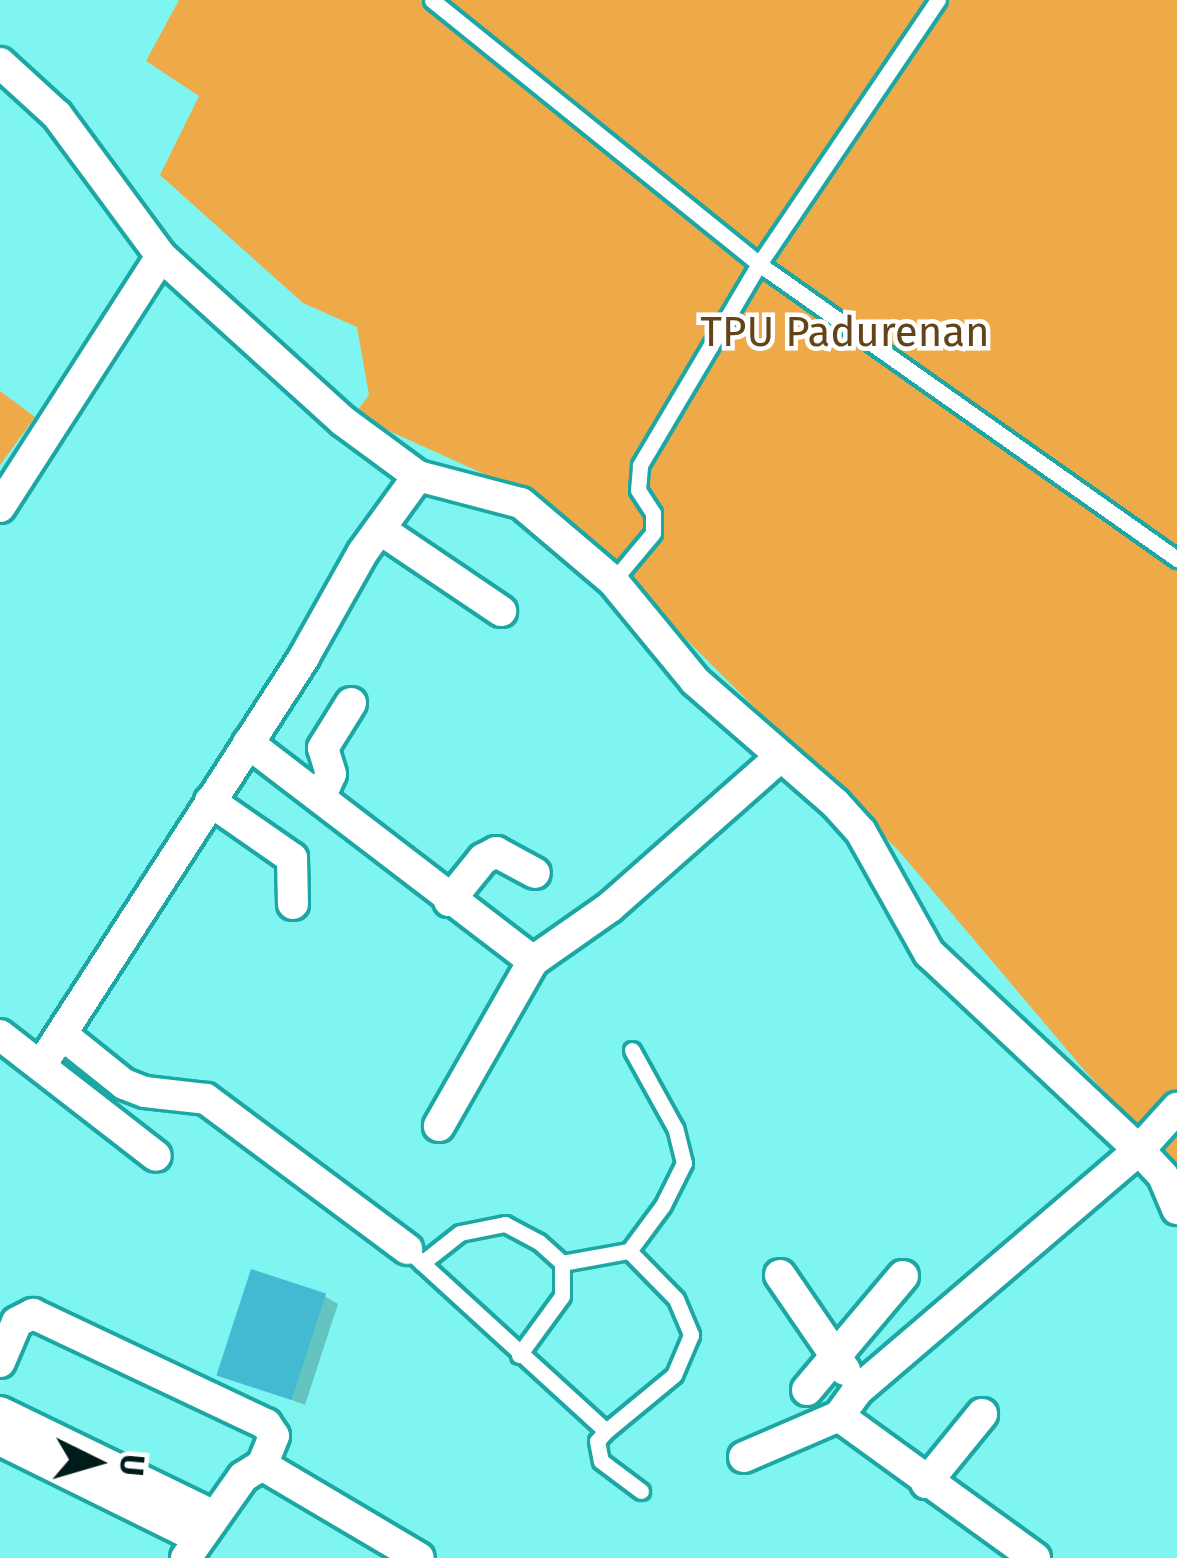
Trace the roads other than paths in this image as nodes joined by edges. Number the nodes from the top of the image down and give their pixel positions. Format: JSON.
{"nodes":[{"id":1,"x":432,"y":0,"type":"edge"},
{"id":2,"x":938,"y":0,"type":"edge"},
{"id":3,"x":0,"y":64,"type":"edge"},
{"id":4,"x":161,"y":256,"type":"junction"},
{"id":5,"x":759,"y":265,"type":"junction"},
{"id":6,"x":418,"y":476,"type":"junction"},
{"id":7,"x":0,"y":507,"type":"edge"},
{"id":8,"x":381,"y":530,"type":"junction"},
{"id":9,"x":1177,"y":559,"type":"edge"},
{"id":10,"x":613,"y":581,"type":"junction"},
{"id":11,"x":501,"y":611,"type":"dead end"},
{"id":12,"x":351,"y":703,"type":"dead end"},
{"id":13,"x":248,"y":743,"type":"junction"},
{"id":14,"x":779,"y":758,"type":"junction"},
{"id":15,"x":321,"y":796,"type":"junction"},
{"id":16,"x":210,"y":801,"type":"junction"},
{"id":17,"x":535,"y":873,"type":"dead end"},
{"id":18,"x":449,"y":901,"type":"junction"},
{"id":19,"x":293,"y":904,"type":"dead end"},
{"id":20,"x":533,"y":961,"type":"junction"},
{"id":21,"x":0,"y":1035,"type":"edge"},
{"id":22,"x":64,"y":1036,"type":"junction"},
{"id":23,"x":632,"y":1050,"type":"dead end"},
{"id":24,"x":42,"y":1064,"type":"junction"},
{"id":25,"x":1177,"y":1108,"type":"edge"},
{"id":26,"x":439,"y":1126,"type":"dead end"},
{"id":27,"x":1138,"y":1150,"type":"junction"},
{"id":28,"x":156,"y":1156,"type":"dead end"},
{"id":29,"x":1177,"y":1209,"type":"edge"},
{"id":30,"x":629,"y":1251,"type":"junction"},
{"id":31,"x":414,"y":1256,"type":"junction"},
{"id":32,"x":562,"y":1264,"type":"junction"},
{"id":33,"x":780,"y":1275,"type":"dead end"},
{"id":34,"x":903,"y":1276,"type":"dead end"},
{"id":35,"x":519,"y":1355,"type":"junction"},
{"id":36,"x":836,"y":1357,"type":"junction"},
{"id":37,"x":0,"y":1362,"type":"edge"},
{"id":38,"x":807,"y":1390,"type":"dead end"},
{"id":39,"x":858,"y":1390,"type":"junction"},
{"id":40,"x":0,"y":1412,"type":"edge"},
{"id":41,"x":982,"y":1414,"type":"dead end"},
{"id":42,"x":839,"y":1416,"type":"junction"},
{"id":43,"x":606,"y":1431,"type":"junction"},
{"id":44,"x":0,"y":1440,"type":"edge"},
{"id":45,"x":744,"y":1457,"type":"dead end"},
{"id":46,"x":262,"y":1466,"type":"junction"},
{"id":47,"x":926,"y":1483,"type":"junction"},
{"id":48,"x":641,"y":1491,"type":"dead end"},
{"id":49,"x":199,"y":1537,"type":"edge"},
{"id":50,"x":419,"y":1558,"type":"edge"},
{"id":51,"x":1034,"y":1558,"type":"edge"}],
"edges":[{"from":1,"to":5,"type":"lane"},
{"from":2,"to":5,"type":"lane"},
{"from":3,"to":4,"type":"street"},
{"from":4,"to":6,"type":"street"},
{"from":4,"to":7,"type":"street"},
{"from":5,"to":9,"type":"lane"},
{"from":5,"to":10,"type":"lane"},
{"from":6,"to":8,"type":"street"},
{"from":6,"to":10,"type":"street"},
{"from":8,"to":11,"type":"street"},
{"from":8,"to":13,"type":"street"},
{"from":10,"to":14,"type":"street"},
{"from":12,"to":15,"type":"street"},
{"from":13,"to":15,"type":"street"},
{"from":13,"to":16,"type":"street"},
{"from":14,"to":20,"type":"street"},
{"from":14,"to":27,"type":"street"},
{"from":15,"to":18,"type":"street"},
{"from":16,"to":19,"type":"street"},
{"from":16,"to":22,"type":"street"},
{"from":17,"to":18,"type":"street"},
{"from":18,"to":20,"type":"street"},
{"from":20,"to":26,"type":"street"},
{"from":21,"to":24,"type":"street"},
{"from":22,"to":24,"type":"street"},
{"from":22,"to":31,"type":"street"},
{"from":23,"to":30,"type":"lane"},
{"from":24,"to":28,"type":"street"},
{"from":25,"to":27,"type":"street"},
{"from":27,"to":29,"type":"street"},
{"from":27,"to":39,"type":"street"},
{"from":30,"to":32,"type":"lane"},
{"from":30,"to":43,"type":"lane"},
{"from":31,"to":32,"type":"lane"},
{"from":31,"to":35,"type":"lane"},
{"from":32,"to":35,"type":"lane"},
{"from":33,"to":36,"type":"street"},
{"from":34,"to":36,"type":"street"},
{"from":35,"to":43,"type":"lane"},
{"from":36,"to":38,"type":"street"},
{"from":36,"to":39,"type":"street"},
{"from":37,"to":46,"type":"street"},
{"from":39,"to":42,"type":"street"},
{"from":40,"to":49,"type":"street"},
{"from":41,"to":47,"type":"street"},
{"from":42,"to":45,"type":"street"},
{"from":42,"to":47,"type":"street"},
{"from":43,"to":48,"type":"lane"},
{"from":44,"to":49,"type":"street"},
{"from":46,"to":49,"type":"street"},
{"from":46,"to":50,"type":"street"},
{"from":47,"to":51,"type":"street"}]}
